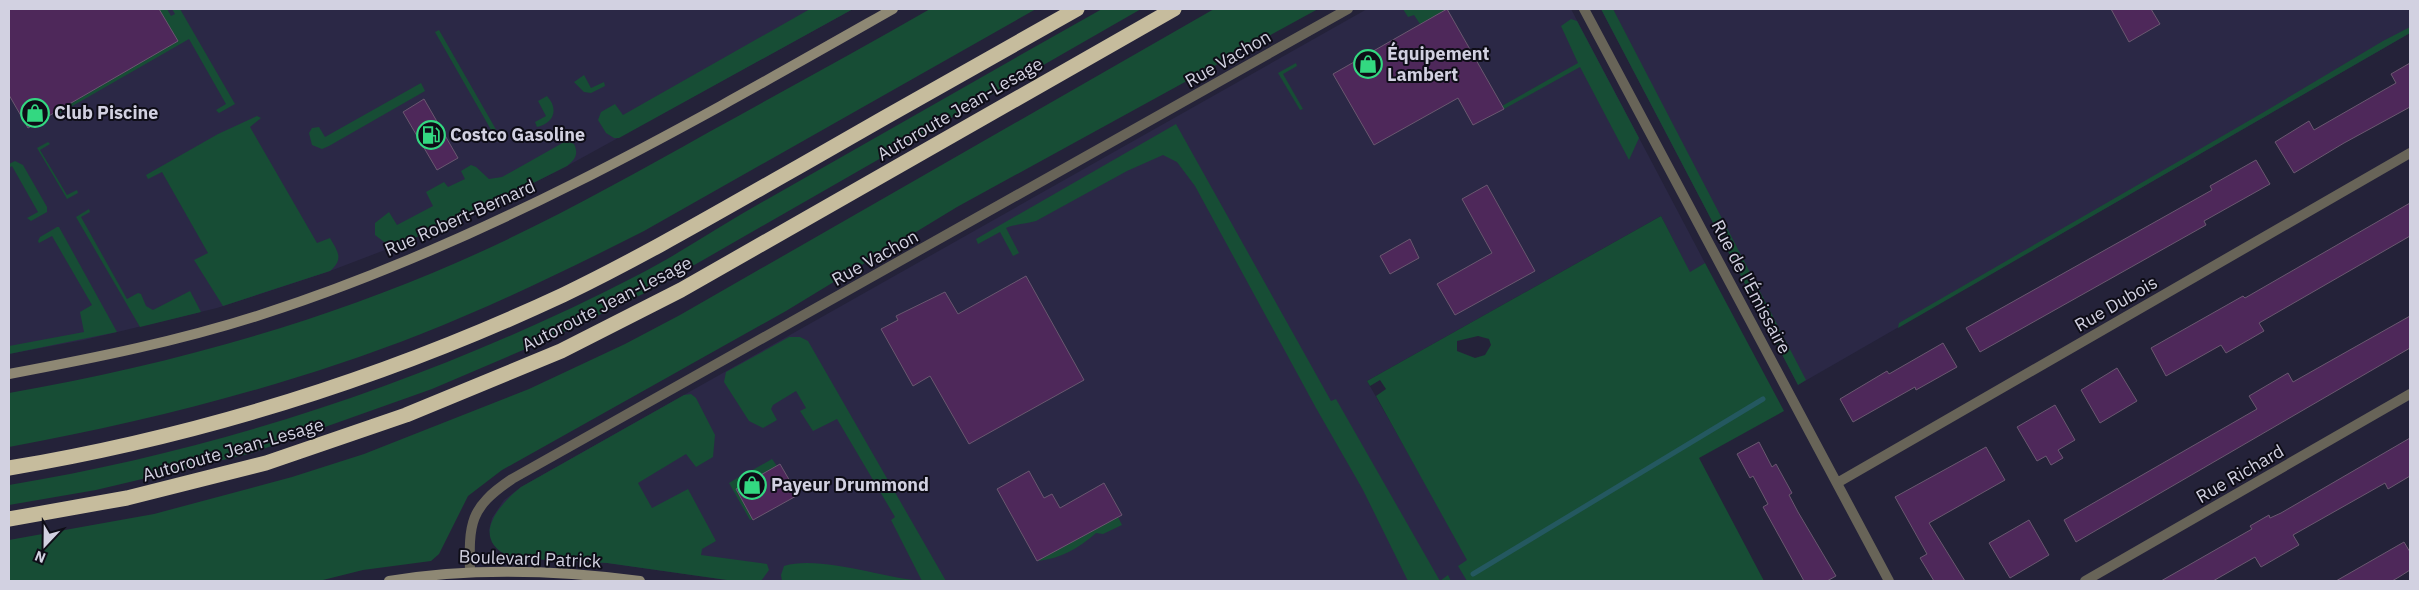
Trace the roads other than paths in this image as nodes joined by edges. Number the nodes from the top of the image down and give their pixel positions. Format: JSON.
{"nodes":[{"id":1,"x":893,"y":9,"type":"edge"},
{"id":2,"x":1077,"y":9,"type":"edge"},
{"id":3,"x":1174,"y":9,"type":"edge"},
{"id":4,"x":1348,"y":9,"type":"edge"},
{"id":5,"x":1584,"y":9,"type":"edge"},
{"id":6,"x":2410,"y":153,"type":"edge"},
{"id":7,"x":9,"y":374,"type":"edge"},
{"id":8,"x":2410,"y":394,"type":"edge"},
{"id":9,"x":9,"y":468,"type":"edge"},
{"id":10,"x":1837,"y":483,"type":"junction"},
{"id":11,"x":9,"y":520,"type":"edge"},
{"id":12,"x":470,"y":572,"type":"junction"},
{"id":13,"x":389,"y":581,"type":"edge"},
{"id":14,"x":640,"y":581,"type":"edge"},
{"id":15,"x":1889,"y":581,"type":"edge"},
{"id":16,"x":2085,"y":581,"type":"edge"}],
"edges":[{"from":1,"to":7,"type":"street","name":"Rue Robert-Bernard"},
{"from":2,"to":9,"type":"highway","name":"Autoroute Jean-Lesage"},
{"from":3,"to":11,"type":"highway","name":"Autoroute Jean-Lesage"},
{"from":4,"to":12,"type":"street","name":"Rue Vachon"},
{"from":5,"to":10,"type":"street","name":"Rue de l'Émissaire"},
{"from":6,"to":10,"type":"street","name":"Rue Dubois"},
{"from":8,"to":16,"type":"street","name":"Rue Richard"},
{"from":10,"to":15,"type":"street","name":"Rue de l'Émissaire"},
{"from":12,"to":13,"type":"street","name":"Boulevard Patrick"},
{"from":12,"to":14,"type":"street","name":"Boulevard Patrick"}]}
